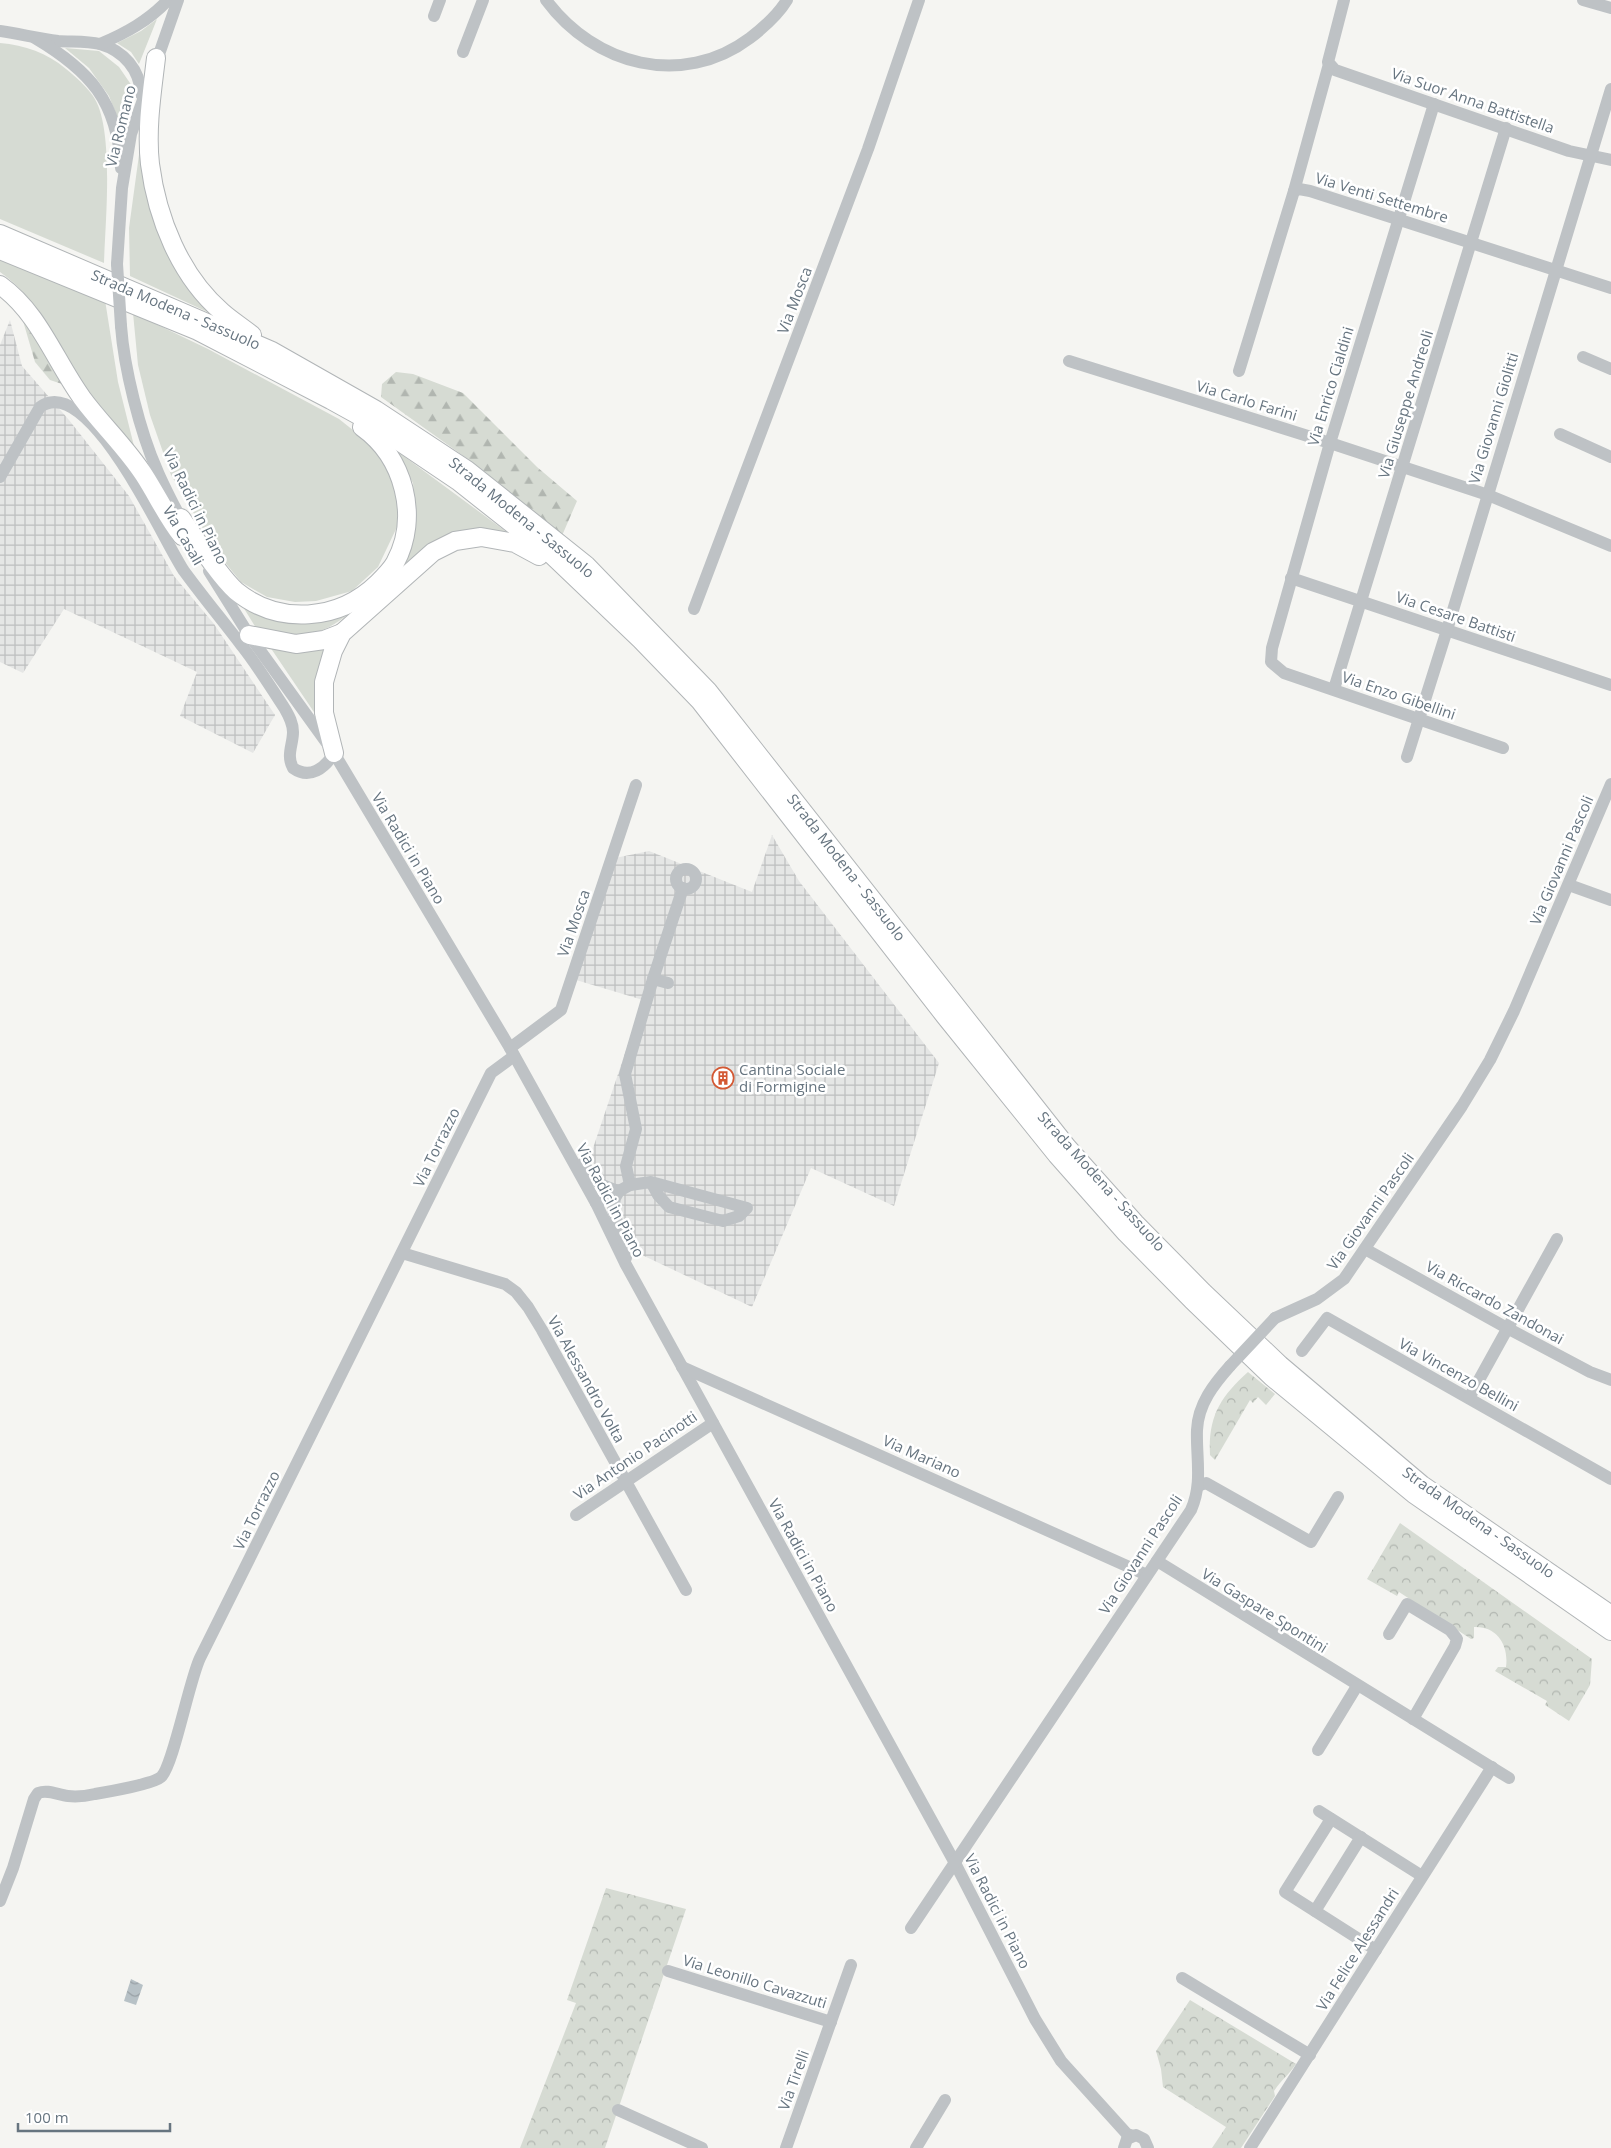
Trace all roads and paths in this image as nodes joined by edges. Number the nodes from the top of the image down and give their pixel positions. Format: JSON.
{"nodes":[{"id":1,"x":168,"y":0,"type":"edge"},
{"id":2,"x":178,"y":0,"type":"edge"},
{"id":3,"x":483,"y":0,"type":"edge"},
{"id":4,"x":546,"y":0,"type":"edge"},
{"id":5,"x":786,"y":0,"type":"edge"},
{"id":6,"x":919,"y":0,"type":"edge"},
{"id":7,"x":1344,"y":0,"type":"edge"},
{"id":8,"x":1584,"y":0,"type":"edge"},
{"id":9,"x":1611,"y":8,"type":"edge"},
{"id":10,"x":0,"y":31,"type":"edge"},
{"id":11,"x":35,"y":38,"type":"junction"},
{"id":12,"x":100,"y":44,"type":"junction"},
{"id":13,"x":463,"y":52,"type":"dead end"},
{"id":14,"x":156,"y":58,"type":"junction"},
{"id":15,"x":1329,"y":63,"type":"junction"},
{"id":16,"x":1611,"y":89,"type":"edge"},
{"id":17,"x":142,"y":100,"type":"junction"},
{"id":18,"x":1434,"y":104,"type":"junction"},
{"id":19,"x":1506,"y":128,"type":"junction"},
{"id":20,"x":1590,"y":156,"type":"junction"},
{"id":21,"x":1611,"y":160,"type":"edge"},
{"id":22,"x":122,"y":188,"type":"junction"},
{"id":23,"x":1294,"y":191,"type":"junction"},
{"id":24,"x":1399,"y":218,"type":"junction"},
{"id":25,"x":0,"y":232,"type":"edge"},
{"id":26,"x":1472,"y":242,"type":"junction"},
{"id":27,"x":0,"y":250,"type":"edge"},
{"id":28,"x":117,"y":264,"type":"joint"},
{"id":29,"x":1555,"y":269,"type":"junction"},
{"id":30,"x":0,"y":285,"type":"edge"},
{"id":31,"x":1611,"y":288,"type":"edge"},
{"id":32,"x":272,"y":351,"type":"junction"},
{"id":33,"x":1583,"y":356,"type":"dead end"},
{"id":34,"x":1069,"y":362,"type":"dead end"},
{"id":35,"x":1611,"y":369,"type":"edge"},
{"id":36,"x":1239,"y":371,"type":"dead end"},
{"id":37,"x":331,"y":400,"type":"junction"},
{"id":38,"x":1560,"y":434,"type":"dead end"},
{"id":39,"x":1330,"y":443,"type":"junction"},
{"id":40,"x":1611,"y":457,"type":"edge"},
{"id":41,"x":1402,"y":467,"type":"junction"},
{"id":42,"x":0,"y":477,"type":"edge"},
{"id":43,"x":1488,"y":495,"type":"junction"},
{"id":44,"x":181,"y":518,"type":"junction"},
{"id":45,"x":1611,"y":546,"type":"edge"},
{"id":46,"x":200,"y":557,"type":"junction"},
{"id":47,"x":583,"y":573,"type":"junction"},
{"id":48,"x":1291,"y":578,"type":"junction"},
{"id":49,"x":1363,"y":601,"type":"junction"},
{"id":50,"x":694,"y":609,"type":"dead end"},
{"id":51,"x":1447,"y":630,"type":"junction"},
{"id":52,"x":342,"y":633,"type":"junction"},
{"id":53,"x":250,"y":635,"type":"junction"},
{"id":54,"x":1284,"y":673,"type":"joint"},
{"id":55,"x":1611,"y":684,"type":"edge"},
{"id":56,"x":1334,"y":689,"type":"junction"},
{"id":57,"x":1419,"y":719,"type":"junction"},
{"id":58,"x":1504,"y":748,"type":"dead end"},
{"id":59,"x":334,"y":753,"type":"junction"},
{"id":60,"x":1407,"y":757,"type":"dead end"},
{"id":61,"x":1611,"y":784,"type":"edge"},
{"id":62,"x":636,"y":786,"type":"dead end"},
{"id":63,"x":1568,"y":884,"type":"junction"},
{"id":64,"x":683,"y":888,"type":"dead end"},
{"id":65,"x":1611,"y":900,"type":"edge"},
{"id":66,"x":653,"y":979,"type":"junction"},
{"id":67,"x":668,"y":983,"type":"dead end"},
{"id":68,"x":512,"y":1052,"type":"junction"},
{"id":69,"x":569,"y":1154,"type":"junction"},
{"id":70,"x":651,"y":1182,"type":"junction"},
{"id":71,"x":625,"y":1188,"type":"junction"},
{"id":72,"x":596,"y":1203,"type":"junction"},
{"id":73,"x":1557,"y":1239,"type":"dead end"},
{"id":74,"x":1365,"y":1249,"type":"junction"},
{"id":75,"x":402,"y":1253,"type":"junction"},
{"id":76,"x":625,"y":1263,"type":"junction"},
{"id":77,"x":1507,"y":1328,"type":"junction"},
{"id":78,"x":1302,"y":1351,"type":"dead end"},
{"id":79,"x":682,"y":1367,"type":"junction"},
{"id":80,"x":1611,"y":1380,"type":"edge"},
{"id":81,"x":1469,"y":1398,"type":"junction"},
{"id":82,"x":713,"y":1423,"type":"junction"},
{"id":83,"x":1611,"y":1479,"type":"edge"},
{"id":84,"x":625,"y":1481,"type":"junction"},
{"id":85,"x":1198,"y":1486,"type":"junction"},
{"id":86,"x":1338,"y":1498,"type":"dead end"},
{"id":87,"x":576,"y":1514,"type":"dead end"},
{"id":88,"x":1157,"y":1562,"type":"junction"},
{"id":89,"x":1148,"y":1575,"type":"junction"},
{"id":90,"x":686,"y":1590,"type":"dead end"},
{"id":91,"x":1611,"y":1615,"type":"edge"},
{"id":92,"x":1611,"y":1631,"type":"edge"},
{"id":93,"x":1388,"y":1634,"type":"dead end"},
{"id":94,"x":1357,"y":1686,"type":"junction"},
{"id":95,"x":1414,"y":1719,"type":"junction"},
{"id":96,"x":1318,"y":1750,"type":"dead end"},
{"id":97,"x":1492,"y":1767,"type":"junction"},
{"id":98,"x":1509,"y":1778,"type":"dead end"},
{"id":99,"x":1319,"y":1811,"type":"dead end"},
{"id":100,"x":1331,"y":1818,"type":"junction"},
{"id":101,"x":1361,"y":1838,"type":"junction"},
{"id":102,"x":956,"y":1863,"type":"junction"},
{"id":103,"x":1422,"y":1876,"type":"junction"},
{"id":104,"x":0,"y":1901,"type":"edge"},
{"id":105,"x":1315,"y":1911,"type":"junction"},
{"id":106,"x":911,"y":1928,"type":"dead end"},
{"id":107,"x":1376,"y":1950,"type":"junction"},
{"id":108,"x":851,"y":1964,"type":"dead end"},
{"id":109,"x":668,"y":1971,"type":"dead end"},
{"id":110,"x":1182,"y":1978,"type":"dead end"},
{"id":111,"x":831,"y":2022,"type":"junction"},
{"id":112,"x":1310,"y":2055,"type":"junction"},
{"id":113,"x":945,"y":2100,"type":"dead end"},
{"id":114,"x":618,"y":2110,"type":"dead end"},
{"id":115,"x":1128,"y":2139,"type":"edge"},
{"id":116,"x":702,"y":2148,"type":"edge"},
{"id":117,"x":786,"y":2148,"type":"edge"},
{"id":118,"x":916,"y":2148,"type":"edge"},
{"id":119,"x":1148,"y":2148,"type":"edge"},
{"id":120,"x":1250,"y":2148,"type":"edge"}],
"edges":[{"from":1,"to":12,"type":"street"},
{"from":2,"to":14,"type":"street","name":"Via Romano"},
{"from":3,"to":13,"type":"street"},
{"from":4,"to":5,"type":"street"},
{"from":6,"to":50,"type":"street","name":"Via Mosca"},
{"from":7,"to":15,"type":"street"},
{"from":8,"to":9,"type":"street"},
{"from":10,"to":11,"type":"street"},
{"from":11,"to":12,"type":"street"},
{"from":11,"to":22,"type":"street"},
{"from":12,"to":17,"type":"street"},
{"from":14,"to":17,"type":"street","name":"Via Romano"},
{"from":14,"to":32,"type":"highway"},
{"from":15,"to":18,"type":"street","name":"Via Suor Anna Battistella"},
{"from":15,"to":23,"type":"street"},
{"from":16,"to":20,"type":"street","name":"Via Giovanni Giolitti"},
{"from":17,"to":22,"type":"street","name":"Via Romano"},
{"from":18,"to":19,"type":"street","name":"Via Suor Anna Battistella"},
{"from":18,"to":24,"type":"street","name":"Via Enrico Cialdini"},
{"from":19,"to":20,"type":"street","name":"Via Suor Anna Battistella"},
{"from":19,"to":26,"type":"street","name":"Via Giuseppe Andreoli"},
{"from":20,"to":21,"type":"street","name":"Via Suor Anna Battistella"},
{"from":20,"to":29,"type":"street","name":"Via Giovanni Giolitti"},
{"from":22,"to":28,"type":"street","name":"Via Romano"},
{"from":23,"to":24,"type":"street","name":"Via Venti Settembre"},
{"from":23,"to":36,"type":"street","name":"Via Venti Settembre"},
{"from":24,"to":26,"type":"street","name":"Via Venti Settembre"},
{"from":24,"to":39,"type":"street","name":"Via Enrico Cialdini"},
{"from":25,"to":32,"type":"highway","name":"Strada Modena - Sassuolo"},
{"from":26,"to":29,"type":"street","name":"Via Venti Settembre"},
{"from":26,"to":41,"type":"street","name":"Via Giuseppe Andreoli"},
{"from":27,"to":37,"type":"highway","name":"Strada Modena - Sassuolo"},
{"from":28,"to":44,"type":"street","name":"Via Radici in Piano","bridge":true},
{"from":29,"to":31,"type":"street","name":"Via Venti Settembre"},
{"from":29,"to":43,"type":"street","name":"Via Giovanni Giolitti"},
{"from":30,"to":46,"type":"highway"},
{"from":32,"to":47,"type":"highway","name":"Strada Modena - Sassuolo"},
{"from":33,"to":35,"type":"street"},
{"from":34,"to":39,"type":"street","name":"Via Carlo Farini"},
{"from":37,"to":44,"type":"highway"},
{"from":37,"to":47,"type":"highway","name":"Strada Modena - Sassuolo"},
{"from":38,"to":40,"type":"street"},
{"from":39,"to":41,"type":"street","name":"Via Carlo Farini"},
{"from":39,"to":48,"type":"street","name":"Via Enrico Cialdini"},
{"from":41,"to":43,"type":"street","name":"Via Carlo Farini"},
{"from":41,"to":49,"type":"street","name":"Via Giuseppe Andreoli"},
{"from":42,"to":59,"type":"street","name":"Via Casali"},
{"from":43,"to":45,"type":"street","name":"Via Carlo Farini"},
{"from":43,"to":51,"type":"street","name":"Via Giovanni Giolitti"},
{"from":44,"to":46,"type":"street","name":"Via Radici in Piano"},
{"from":46,"to":53,"type":"street","name":"Via Radici in Piano"},
{"from":47,"to":52,"type":"highway"},
{"from":47,"to":91,"type":"highway","name":"Strada Modena - Sassuolo"},
{"from":47,"to":92,"type":"highway","name":"Strada Modena - Sassuolo"},
{"from":48,"to":49,"type":"street","name":"Via Cesare Battisti"},
{"from":48,"to":54,"type":"street","name":"Via Enrico Cialdini"},
{"from":49,"to":51,"type":"street","name":"Via Cesare Battisti"},
{"from":49,"to":56,"type":"street","name":"Via Giuseppe Andreoli"},
{"from":51,"to":55,"type":"street","name":"Via Cesare Battisti"},
{"from":51,"to":57,"type":"street","name":"Via Giovanni Giolitti"},
{"from":52,"to":53,"type":"highway"},
{"from":52,"to":59,"type":"highway"},
{"from":53,"to":59,"type":"street","name":"Via Radici in Piano"},
{"from":54,"to":56,"type":"street","name":"Via Enzo Gibellini"},
{"from":56,"to":57,"type":"street","name":"Via Enzo Gibellini"},
{"from":57,"to":58,"type":"street","name":"Via Enzo Gibellini"},
{"from":57,"to":60,"type":"street","name":"Via Giovanni Giolitti"},
{"from":59,"to":68,"type":"street","name":"Via Radici in Piano"},
{"from":61,"to":63,"type":"street","name":"Via Giovanni Pascoli"},
{"from":62,"to":68,"type":"street","name":"Via Mosca"},
{"from":63,"to":65,"type":"street"},
{"from":63,"to":74,"type":"street","name":"Via Giovanni Pascoli"},
{"from":64,"to":66,"type":"street"},
{"from":66,"to":67,"type":"street"},
{"from":66,"to":71,"type":"street"},
{"from":68,"to":69,"type":"street","name":"Via Radici in Piano"},
{"from":68,"to":75,"type":"street","name":"Via Torrazzo"},
{"from":69,"to":71,"type":"street"},
{"from":69,"to":72,"type":"street","name":"Via Radici in Piano"},
{"from":70,"to":70,"type":"street"},
{"from":70,"to":71,"type":"street"},
{"from":71,"to":72,"type":"street"},
{"from":71,"to":76,"type":"street"},
{"from":72,"to":76,"type":"street","name":"Via Radici in Piano"},
{"from":73,"to":77,"type":"street"},
{"from":74,"to":77,"type":"street","name":"Via Riccardo Zandonai"},
{"from":74,"to":85,"type":"street","name":"Via Giovanni Pascoli","bridge":true},
{"from":75,"to":84,"type":"street","name":"Via Alessandro Volta"},
{"from":75,"to":104,"type":"street","name":"Via Torrazzo"},
{"from":76,"to":79,"type":"street","name":"Via Radici in Piano"},
{"from":77,"to":80,"type":"street","name":"Via Riccardo Zandonai"},
{"from":77,"to":81,"type":"street"},
{"from":78,"to":81,"type":"street","name":"Via Vincenzo Bellini"},
{"from":79,"to":82,"type":"street","name":"Via Radici in Piano"},
{"from":79,"to":89,"type":"street","name":"Via Mariano"},
{"from":81,"to":83,"type":"street","name":"Via Vincenzo Bellini"},
{"from":82,"to":84,"type":"street","name":"Via Antonio Pacinotti"},
{"from":82,"to":102,"type":"street","name":"Via Radici in Piano"},
{"from":84,"to":87,"type":"street","name":"Via Antonio Pacinotti"},
{"from":84,"to":90,"type":"street","name":"Via Alessandro Volta"},
{"from":85,"to":86,"type":"street"},
{"from":85,"to":88,"type":"street","name":"Via Giovanni Pascoli"},
{"from":88,"to":89,"type":"street","name":"Via Giovanni Pascoli"},
{"from":88,"to":94,"type":"street","name":"Via Gaspare Spontini"},
{"from":89,"to":102,"type":"street","name":"Via Giovanni Pascoli"},
{"from":93,"to":95,"type":"street"},
{"from":94,"to":95,"type":"street","name":"Via Gaspare Spontini"},
{"from":94,"to":96,"type":"street"},
{"from":95,"to":97,"type":"street","name":"Via Gaspare Spontini"},
{"from":97,"to":98,"type":"street","name":"Via Gaspare Spontini"},
{"from":97,"to":103,"type":"street","name":"Via Felice Alessandri"},
{"from":99,"to":100,"type":"street"},
{"from":100,"to":101,"type":"street"},
{"from":100,"to":105,"type":"street"},
{"from":101,"to":103,"type":"street"},
{"from":101,"to":105,"type":"street"},
{"from":102,"to":106,"type":"street","name":"Via Giovanni Pascoli"},
{"from":102,"to":115,"type":"street","name":"Via Radici in Piano"},
{"from":103,"to":107,"type":"street","name":"Via Felice Alessandri"},
{"from":105,"to":107,"type":"street"},
{"from":107,"to":112,"type":"street","name":"Via Felice Alessandri"},
{"from":108,"to":111,"type":"street","name":"Via Tirelli"},
{"from":109,"to":111,"type":"street","name":"Via Leonillo Cavazzuti"},
{"from":110,"to":112,"type":"street"},
{"from":111,"to":117,"type":"street","name":"Via Tirelli"},
{"from":112,"to":120,"type":"street","name":"Via Felice Alessandri"},
{"from":113,"to":118,"type":"street"},
{"from":114,"to":116,"type":"street"},
{"from":115,"to":119,"type":"street","name":"Via Radici in Piano"}]}
